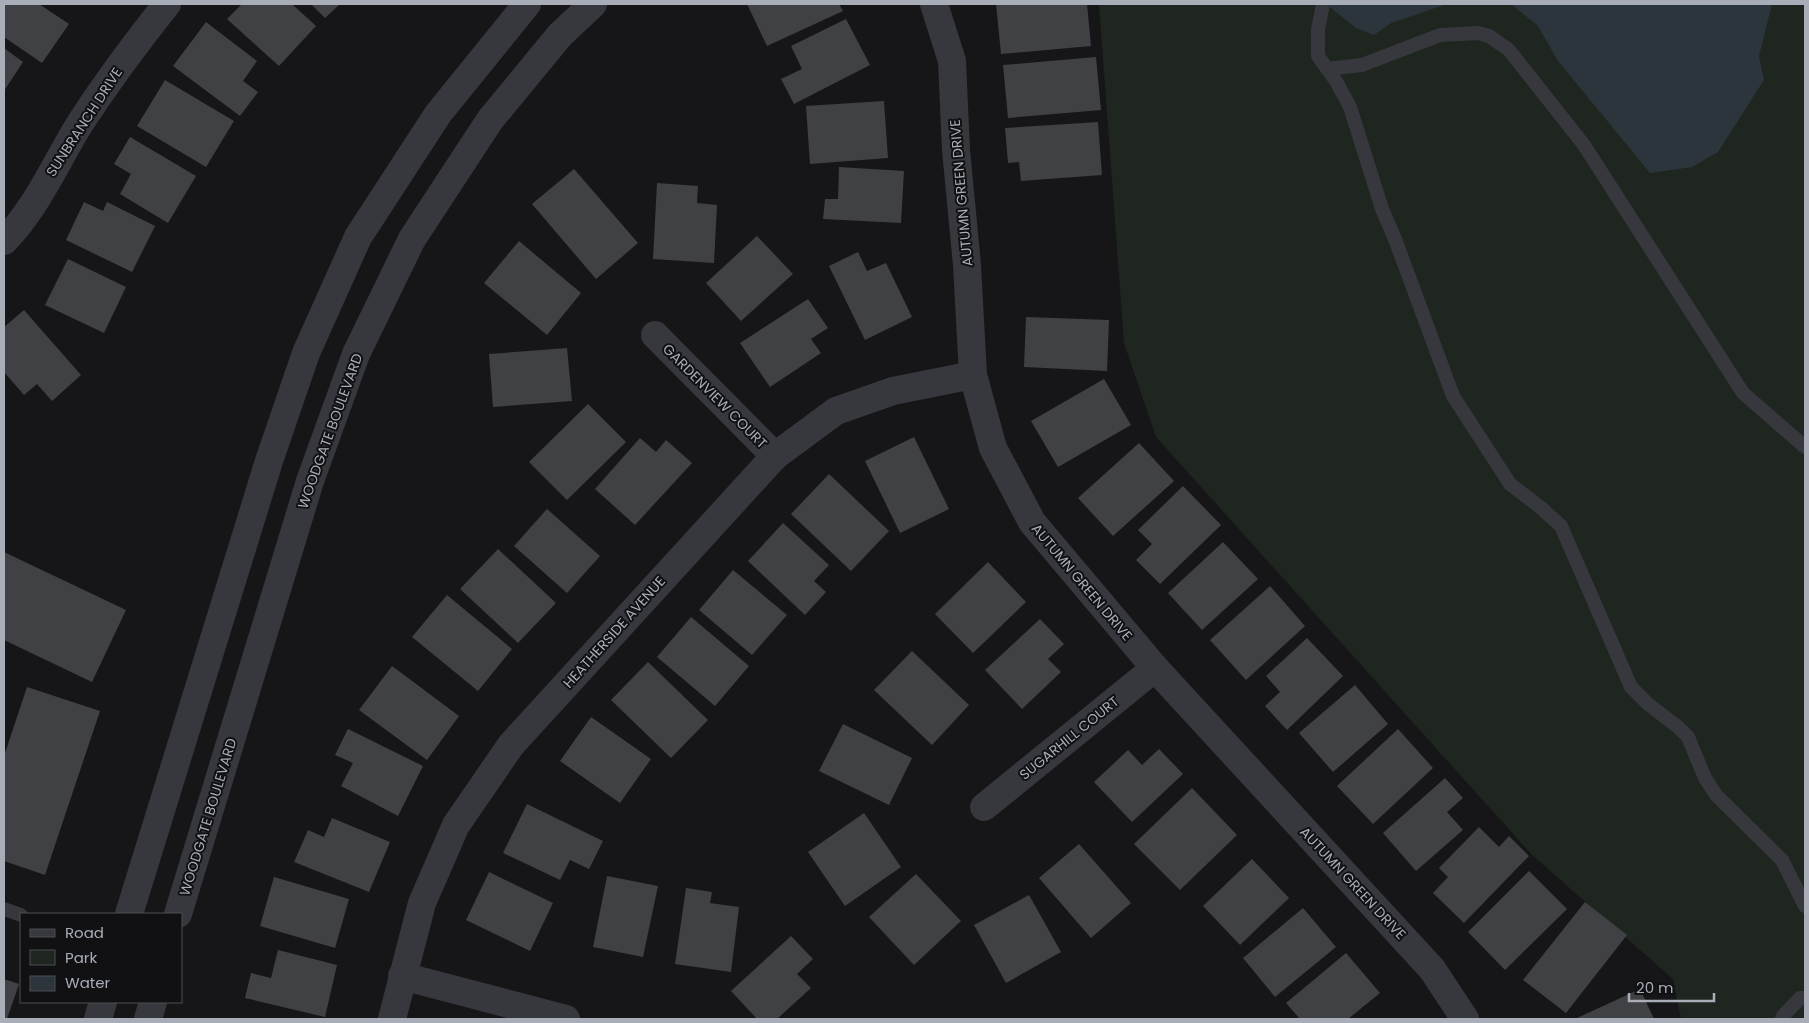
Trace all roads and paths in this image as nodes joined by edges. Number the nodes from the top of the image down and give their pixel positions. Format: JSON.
{"nodes":[{"id":1,"x":167,"y":4,"type":"edge"},
{"id":2,"x":527,"y":4,"type":"edge"},
{"id":3,"x":593,"y":4,"type":"edge"},
{"id":4,"x":934,"y":4,"type":"edge"},
{"id":5,"x":1323,"y":4,"type":"edge"},
{"id":6,"x":1327,"y":69,"type":"junction"},
{"id":7,"x":4,"y":241,"type":"edge"},
{"id":8,"x":655,"y":336,"type":"dead end"},
{"id":9,"x":973,"y":374,"type":"junction"},
{"id":10,"x":1805,"y":447,"type":"edge"},
{"id":11,"x":775,"y":456,"type":"junction"},
{"id":12,"x":1155,"y":668,"type":"junction"},
{"id":13,"x":984,"y":807,"type":"dead end"},
{"id":14,"x":1805,"y":906,"type":"edge"},
{"id":15,"x":4,"y":909,"type":"edge"},
{"id":16,"x":129,"y":913,"type":"edge"},
{"id":17,"x":178,"y":913,"type":"edge"},
{"id":18,"x":20,"y":915,"type":"edge"},
{"id":19,"x":402,"y":976,"type":"junction"},
{"id":20,"x":1805,"y":998,"type":"edge"},
{"id":21,"x":103,"y":1003,"type":"edge"},
{"id":22,"x":153,"y":1003,"type":"edge"},
{"id":23,"x":98,"y":1019,"type":"edge"},
{"id":24,"x":148,"y":1019,"type":"edge"},
{"id":25,"x":392,"y":1019,"type":"edge"},
{"id":26,"x":566,"y":1019,"type":"edge"},
{"id":27,"x":1465,"y":1019,"type":"edge"},
{"id":28,"x":1782,"y":1019,"type":"edge"}],
"edges":[{"from":1,"to":7,"type":"street","name":"SUNBRANCH DRIVE"},
{"from":2,"to":16,"type":"street"},
{"from":3,"to":17,"type":"street","name":"WOODGATE BOULEVARD"},
{"from":4,"to":9,"type":"street","name":"AUTUMN GREEN DRIVE"},
{"from":5,"to":6,"type":"lane"},
{"from":6,"to":10,"type":"lane"},
{"from":6,"to":14,"type":"lane"},
{"from":8,"to":11,"type":"street","name":"GARDENVIEW COURT"},
{"from":9,"to":11,"type":"street","name":"HEATHERSIDE AVENUE"},
{"from":9,"to":12,"type":"street","name":"AUTUMN GREEN DRIVE"},
{"from":11,"to":19,"type":"street","name":"HEATHERSIDE AVENUE"},
{"from":12,"to":13,"type":"street","name":"SUGARHILL COURT"},
{"from":12,"to":27,"type":"street","name":"AUTUMN GREEN DRIVE"},
{"from":15,"to":18,"type":"lane"},
{"from":19,"to":25,"type":"street","name":"HEATHERSIDE AVENUE"},
{"from":19,"to":26,"type":"street"},
{"from":20,"to":28,"type":"lane"},
{"from":21,"to":23,"type":"street"},
{"from":22,"to":24,"type":"street"}]}
